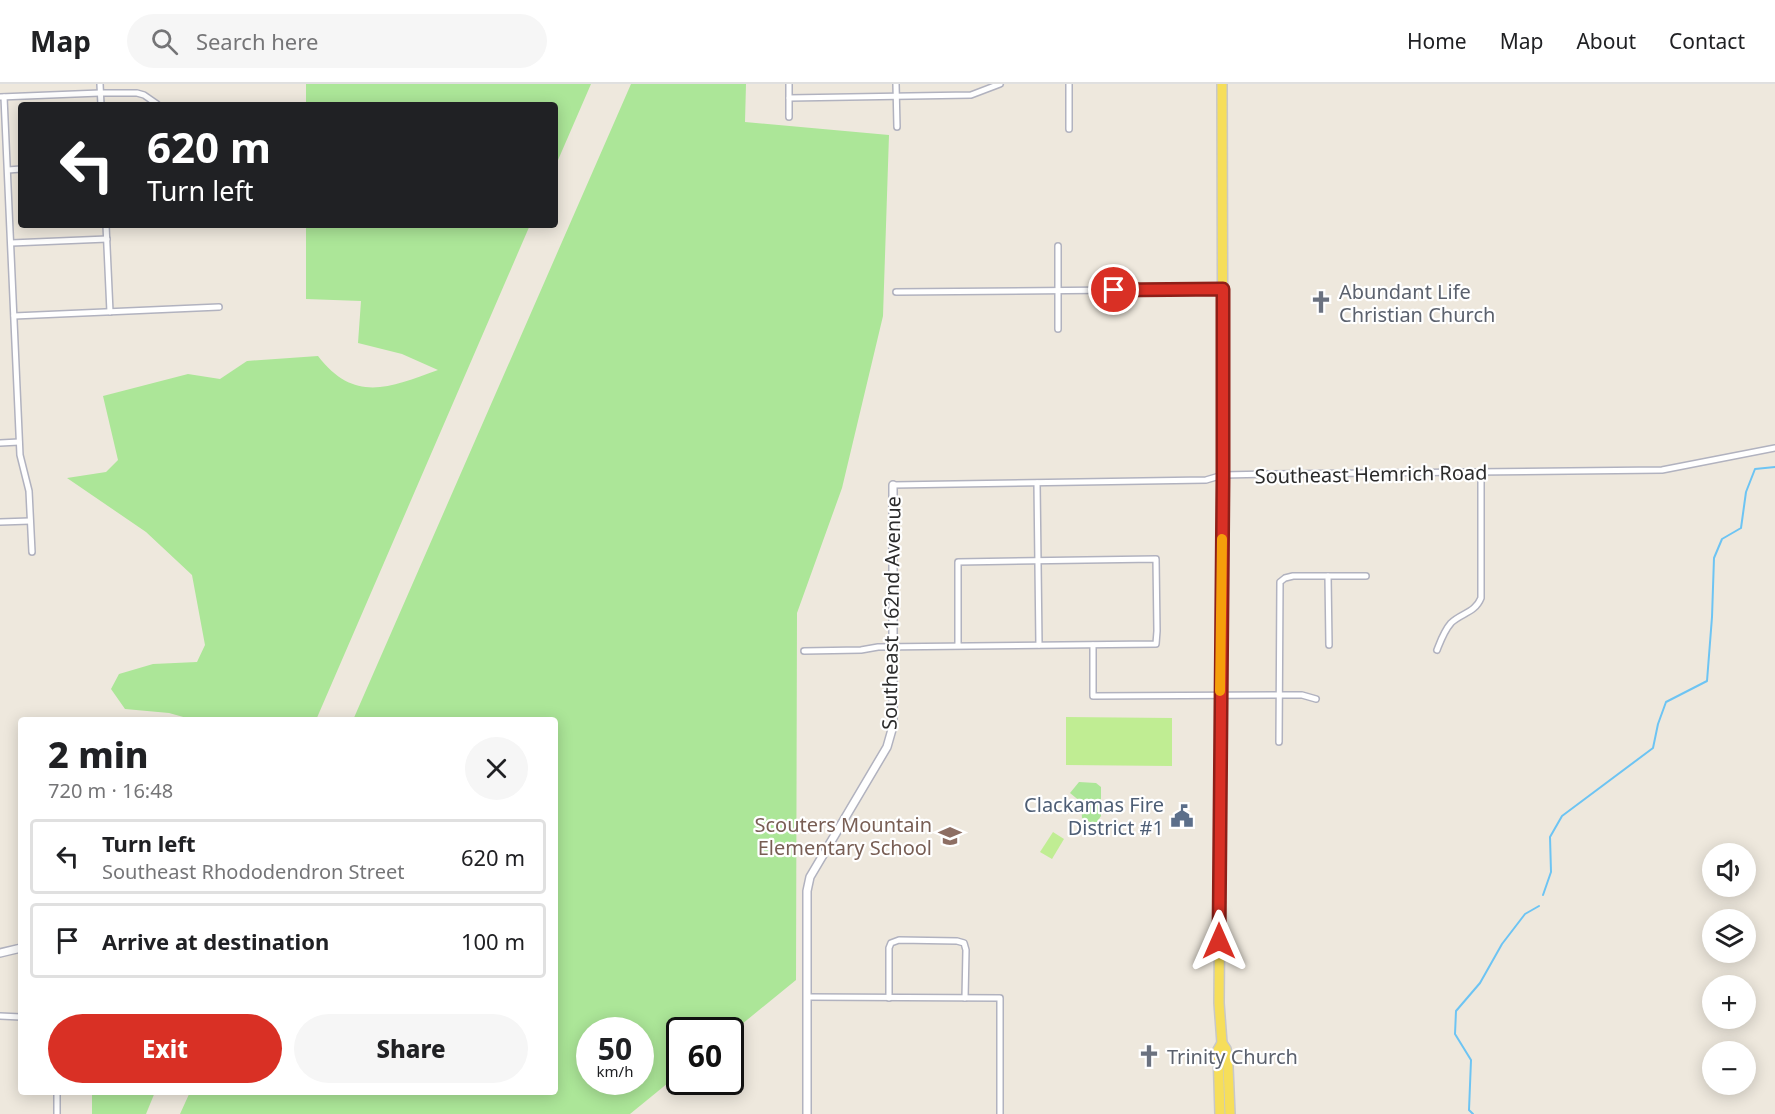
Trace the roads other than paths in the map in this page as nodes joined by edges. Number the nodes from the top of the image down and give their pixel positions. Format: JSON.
{"nodes":[{"id":1,"x":100,"y":84,"type":"edge"},
{"id":2,"x":789,"y":84,"type":"edge"},
{"id":3,"x":896,"y":84,"type":"edge"},
{"id":4,"x":1000,"y":84,"type":"edge"},
{"id":5,"x":1069,"y":84,"type":"edge"},
{"id":6,"x":1222,"y":84,"type":"edge"},
{"id":7,"x":100,"y":93,"type":"junction"},
{"id":8,"x":2,"y":97,"type":"edge"},
{"id":9,"x":896,"y":97,"type":"junction"},
{"id":10,"x":789,"y":98,"type":"junction"},
{"id":11,"x":101,"y":102,"type":"edge"},
{"id":12,"x":154,"y":102,"type":"edge"},
{"id":13,"x":789,"y":117,"type":"dead end"},
{"id":14,"x":897,"y":127,"type":"dead end"},
{"id":15,"x":1069,"y":129,"type":"dead end"},
{"id":16,"x":18,"y":169,"type":"edge"},
{"id":17,"x":8,"y":170,"type":"junction"},
{"id":18,"x":106,"y":228,"type":"edge"},
{"id":19,"x":107,"y":239,"type":"junction"},
{"id":20,"x":11,"y":243,"type":"junction"},
{"id":21,"x":1058,"y":246,"type":"dead end"},
{"id":22,"x":1223,"y":289,"type":"junction"},
{"id":23,"x":1058,"y":291,"type":"junction"},
{"id":24,"x":896,"y":292,"type":"dead end"},
{"id":25,"x":219,"y":307,"type":"dead end"},
{"id":26,"x":110,"y":312,"type":"junction"},
{"id":27,"x":14,"y":316,"type":"junction"},
{"id":28,"x":1058,"y":329,"type":"dead end"},
{"id":29,"x":19,"y":442,"type":"junction"},
{"id":30,"x":0,"y":443,"type":"edge"},
{"id":31,"x":1775,"y":448,"type":"edge"},
{"id":32,"x":1481,"y":472,"type":"junction"},
{"id":33,"x":1223,"y":476,"type":"junction"},
{"id":34,"x":1036,"y":483,"type":"junction"},
{"id":35,"x":893,"y":485,"type":"joint"},
{"id":36,"x":30,"y":521,"type":"junction"},
{"id":37,"x":0,"y":522,"type":"edge"},
{"id":38,"x":32,"y":552,"type":"dead end"},
{"id":39,"x":1038,"y":561,"type":"junction"},
{"id":40,"x":1328,"y":576,"type":"junction"},
{"id":41,"x":1366,"y":576,"type":"dead end"},
{"id":42,"x":1039,"y":645,"type":"junction"},
{"id":43,"x":1093,"y":645,"type":"junction"},
{"id":44,"x":1329,"y":645,"type":"dead end"},
{"id":45,"x":893,"y":646,"type":"junction"},
{"id":46,"x":958,"y":646,"type":"junction"},
{"id":47,"x":1437,"y":650,"type":"dead end"},
{"id":48,"x":804,"y":651,"type":"dead end"},
{"id":49,"x":1280,"y":695,"type":"junction"},
{"id":50,"x":1220,"y":696,"type":"junction"},
{"id":51,"x":1316,"y":699,"type":"dead end"},
{"id":52,"x":1279,"y":742,"type":"dead end"},
{"id":53,"x":18,"y":949,"type":"edge"},
{"id":54,"x":0,"y":953,"type":"edge"},
{"id":55,"x":808,"y":997,"type":"junction"},
{"id":56,"x":889,"y":998,"type":"junction"},
{"id":57,"x":965,"y":998,"type":"junction"},
{"id":58,"x":0,"y":1017,"type":"edge"},
{"id":59,"x":18,"y":1017,"type":"edge"},
{"id":60,"x":1222,"y":1043,"type":"junction"},
{"id":61,"x":57,"y":1095,"type":"edge"},
{"id":62,"x":57,"y":1114,"type":"edge"},
{"id":63,"x":807,"y":1114,"type":"edge"},
{"id":64,"x":1000,"y":1114,"type":"edge"},
{"id":65,"x":1220,"y":1114,"type":"edge"},
{"id":66,"x":1230,"y":1114,"type":"edge"}],
"edges":[{"from":1,"to":7,"type":"street"},
{"from":2,"to":10,"type":"street"},
{"from":3,"to":9,"type":"street"},
{"from":4,"to":9,"type":"street"},
{"from":5,"to":15,"type":"street"},
{"from":6,"to":22,"type":"main road"},
{"from":7,"to":8,"type":"street"},
{"from":7,"to":11,"type":"street"},
{"from":7,"to":12,"type":"street"},
{"from":8,"to":17,"type":"street"},
{"from":9,"to":10,"type":"street"},
{"from":9,"to":14,"type":"street"},
{"from":10,"to":13,"type":"street"},
{"from":16,"to":17,"type":"street"},
{"from":17,"to":20,"type":"street"},
{"from":18,"to":19,"type":"street"},
{"from":19,"to":20,"type":"street"},
{"from":19,"to":26,"type":"street"},
{"from":20,"to":27,"type":"street"},
{"from":21,"to":23,"type":"street"},
{"from":22,"to":23,"type":"street"},
{"from":22,"to":33,"type":"main road"},
{"from":23,"to":24,"type":"street"},
{"from":23,"to":28,"type":"street"},
{"from":25,"to":26,"type":"street"},
{"from":26,"to":27,"type":"street"},
{"from":27,"to":29,"type":"street"},
{"from":29,"to":30,"type":"street"},
{"from":29,"to":36,"type":"street"},
{"from":31,"to":32,"type":"street","name":"Southeast Hemrich Road"},
{"from":32,"to":33,"type":"street","name":"Southeast Hemrich Road"},
{"from":32,"to":47,"type":"street"},
{"from":33,"to":34,"type":"street","name":"Southeast Hemrich Road"},
{"from":33,"to":50,"type":"main road"},
{"from":34,"to":35,"type":"street","name":"Southeast Hemrich Road"},
{"from":34,"to":39,"type":"street"},
{"from":35,"to":45,"type":"street","name":"Southeast 162nd Avenue"},
{"from":36,"to":37,"type":"street"},
{"from":36,"to":38,"type":"street"},
{"from":39,"to":42,"type":"street"},
{"from":39,"to":43,"type":"street"},
{"from":39,"to":46,"type":"street"},
{"from":40,"to":41,"type":"street"},
{"from":40,"to":44,"type":"street"},
{"from":40,"to":49,"type":"street"},
{"from":42,"to":43,"type":"street"},
{"from":42,"to":46,"type":"street"},
{"from":43,"to":50,"type":"street"},
{"from":45,"to":46,"type":"street"},
{"from":45,"to":48,"type":"street"},
{"from":45,"to":55,"type":"street","name":"Southeast 162nd Avenue"},
{"from":49,"to":50,"type":"street"},
{"from":49,"to":51,"type":"street"},
{"from":49,"to":52,"type":"street"},
{"from":50,"to":60,"type":"main road"},
{"from":53,"to":54,"type":"street"},
{"from":55,"to":56,"type":"street"},
{"from":55,"to":63,"type":"street","name":"Southeast 162nd Avenue"},
{"from":56,"to":57,"type":"street"},
{"from":56,"to":57,"type":"street"},
{"from":57,"to":64,"type":"street"},
{"from":58,"to":59,"type":"street"},
{"from":60,"to":65,"type":"main road"},
{"from":60,"to":66,"type":"main road"},
{"from":61,"to":62,"type":"street"}]}
